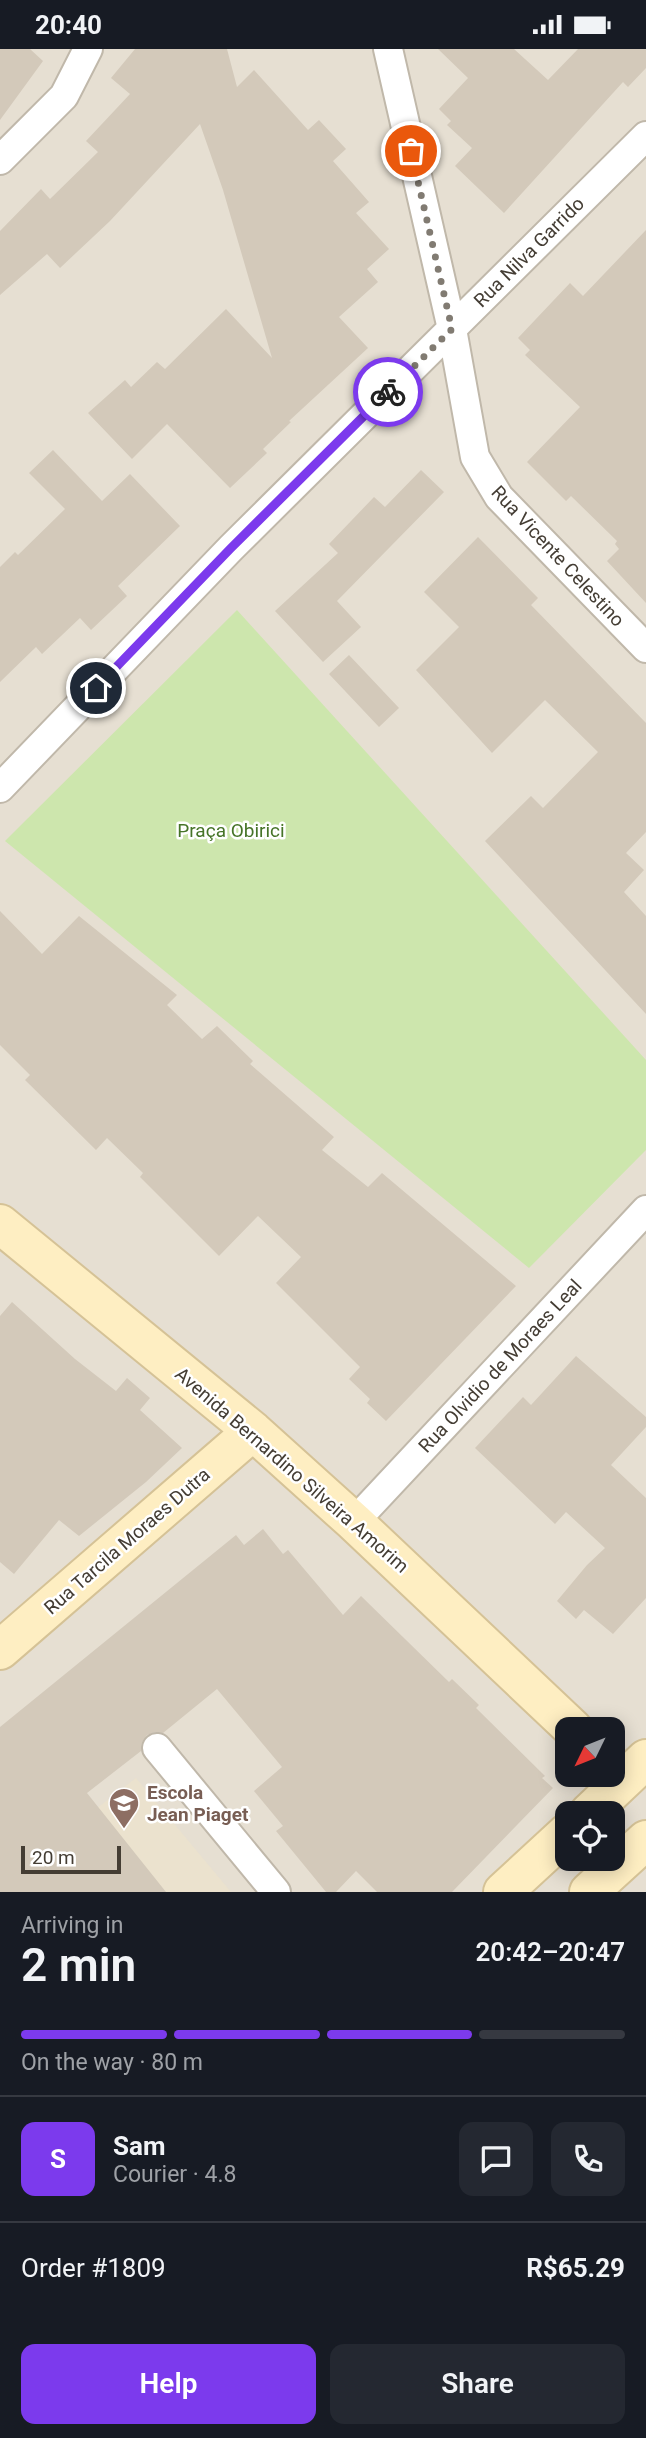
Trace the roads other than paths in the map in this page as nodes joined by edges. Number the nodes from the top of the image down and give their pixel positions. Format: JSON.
{"nodes":[{"id":1,"x":88,"y":49,"type":"edge"},
{"id":2,"x":388,"y":49,"type":"edge"},
{"id":3,"x":646,"y":136,"type":"edge"},
{"id":4,"x":0,"y":160,"type":"edge"},
{"id":5,"x":452,"y":329,"type":"junction"},
{"id":6,"x":646,"y":648,"type":"edge"},
{"id":7,"x":0,"y":788,"type":"edge"},
{"id":8,"x":646,"y":1210,"type":"edge"},
{"id":9,"x":0,"y":1224,"type":"edge"},
{"id":10,"x":253,"y":1431,"type":"junction"},
{"id":11,"x":354,"y":1522,"type":"junction"},
{"id":12,"x":2,"y":1645,"type":"edge"},
{"id":13,"x":560,"y":1717,"type":"edge"},
{"id":14,"x":157,"y":1748,"type":"dead end"},
{"id":15,"x":633,"y":1777,"type":"edge"},
{"id":16,"x":604,"y":1801,"type":"edge"},
{"id":17,"x":646,"y":1840,"type":"edge"},
{"id":18,"x":555,"y":1844,"type":"edge"},
{"id":19,"x":276,"y":1892,"type":"edge"},
{"id":20,"x":503,"y":1892,"type":"edge"},
{"id":21,"x":589,"y":1892,"type":"edge"}],
"edges":[{"from":1,"to":4,"type":"street"},
{"from":2,"to":5,"type":"street","name":"Rua Vicente Celestino"},
{"from":3,"to":5,"type":"street","name":"Rua Nilva Garrido"},
{"from":5,"to":6,"type":"street","name":"Rua Vicente Celestino"},
{"from":5,"to":7,"type":"street","name":"Rua Nilva Garrido"},
{"from":8,"to":11,"type":"street","name":"Rua Olvidio de Moraes Leal"},
{"from":9,"to":10,"type":"street","name":"Avenida Bernardino Silveira Amorim"},
{"from":10,"to":11,"type":"street","name":"Avenida Bernardino Silveira Amorim"},
{"from":10,"to":12,"type":"street","name":"Rua Tarcila Moraes Dutra"},
{"from":11,"to":13,"type":"street","name":"Avenida Bernardino Silveira Amorim"},
{"from":14,"to":19,"type":"street"},
{"from":15,"to":16,"type":"street"},
{"from":17,"to":21,"type":"street"},
{"from":18,"to":20,"type":"street"}]}
